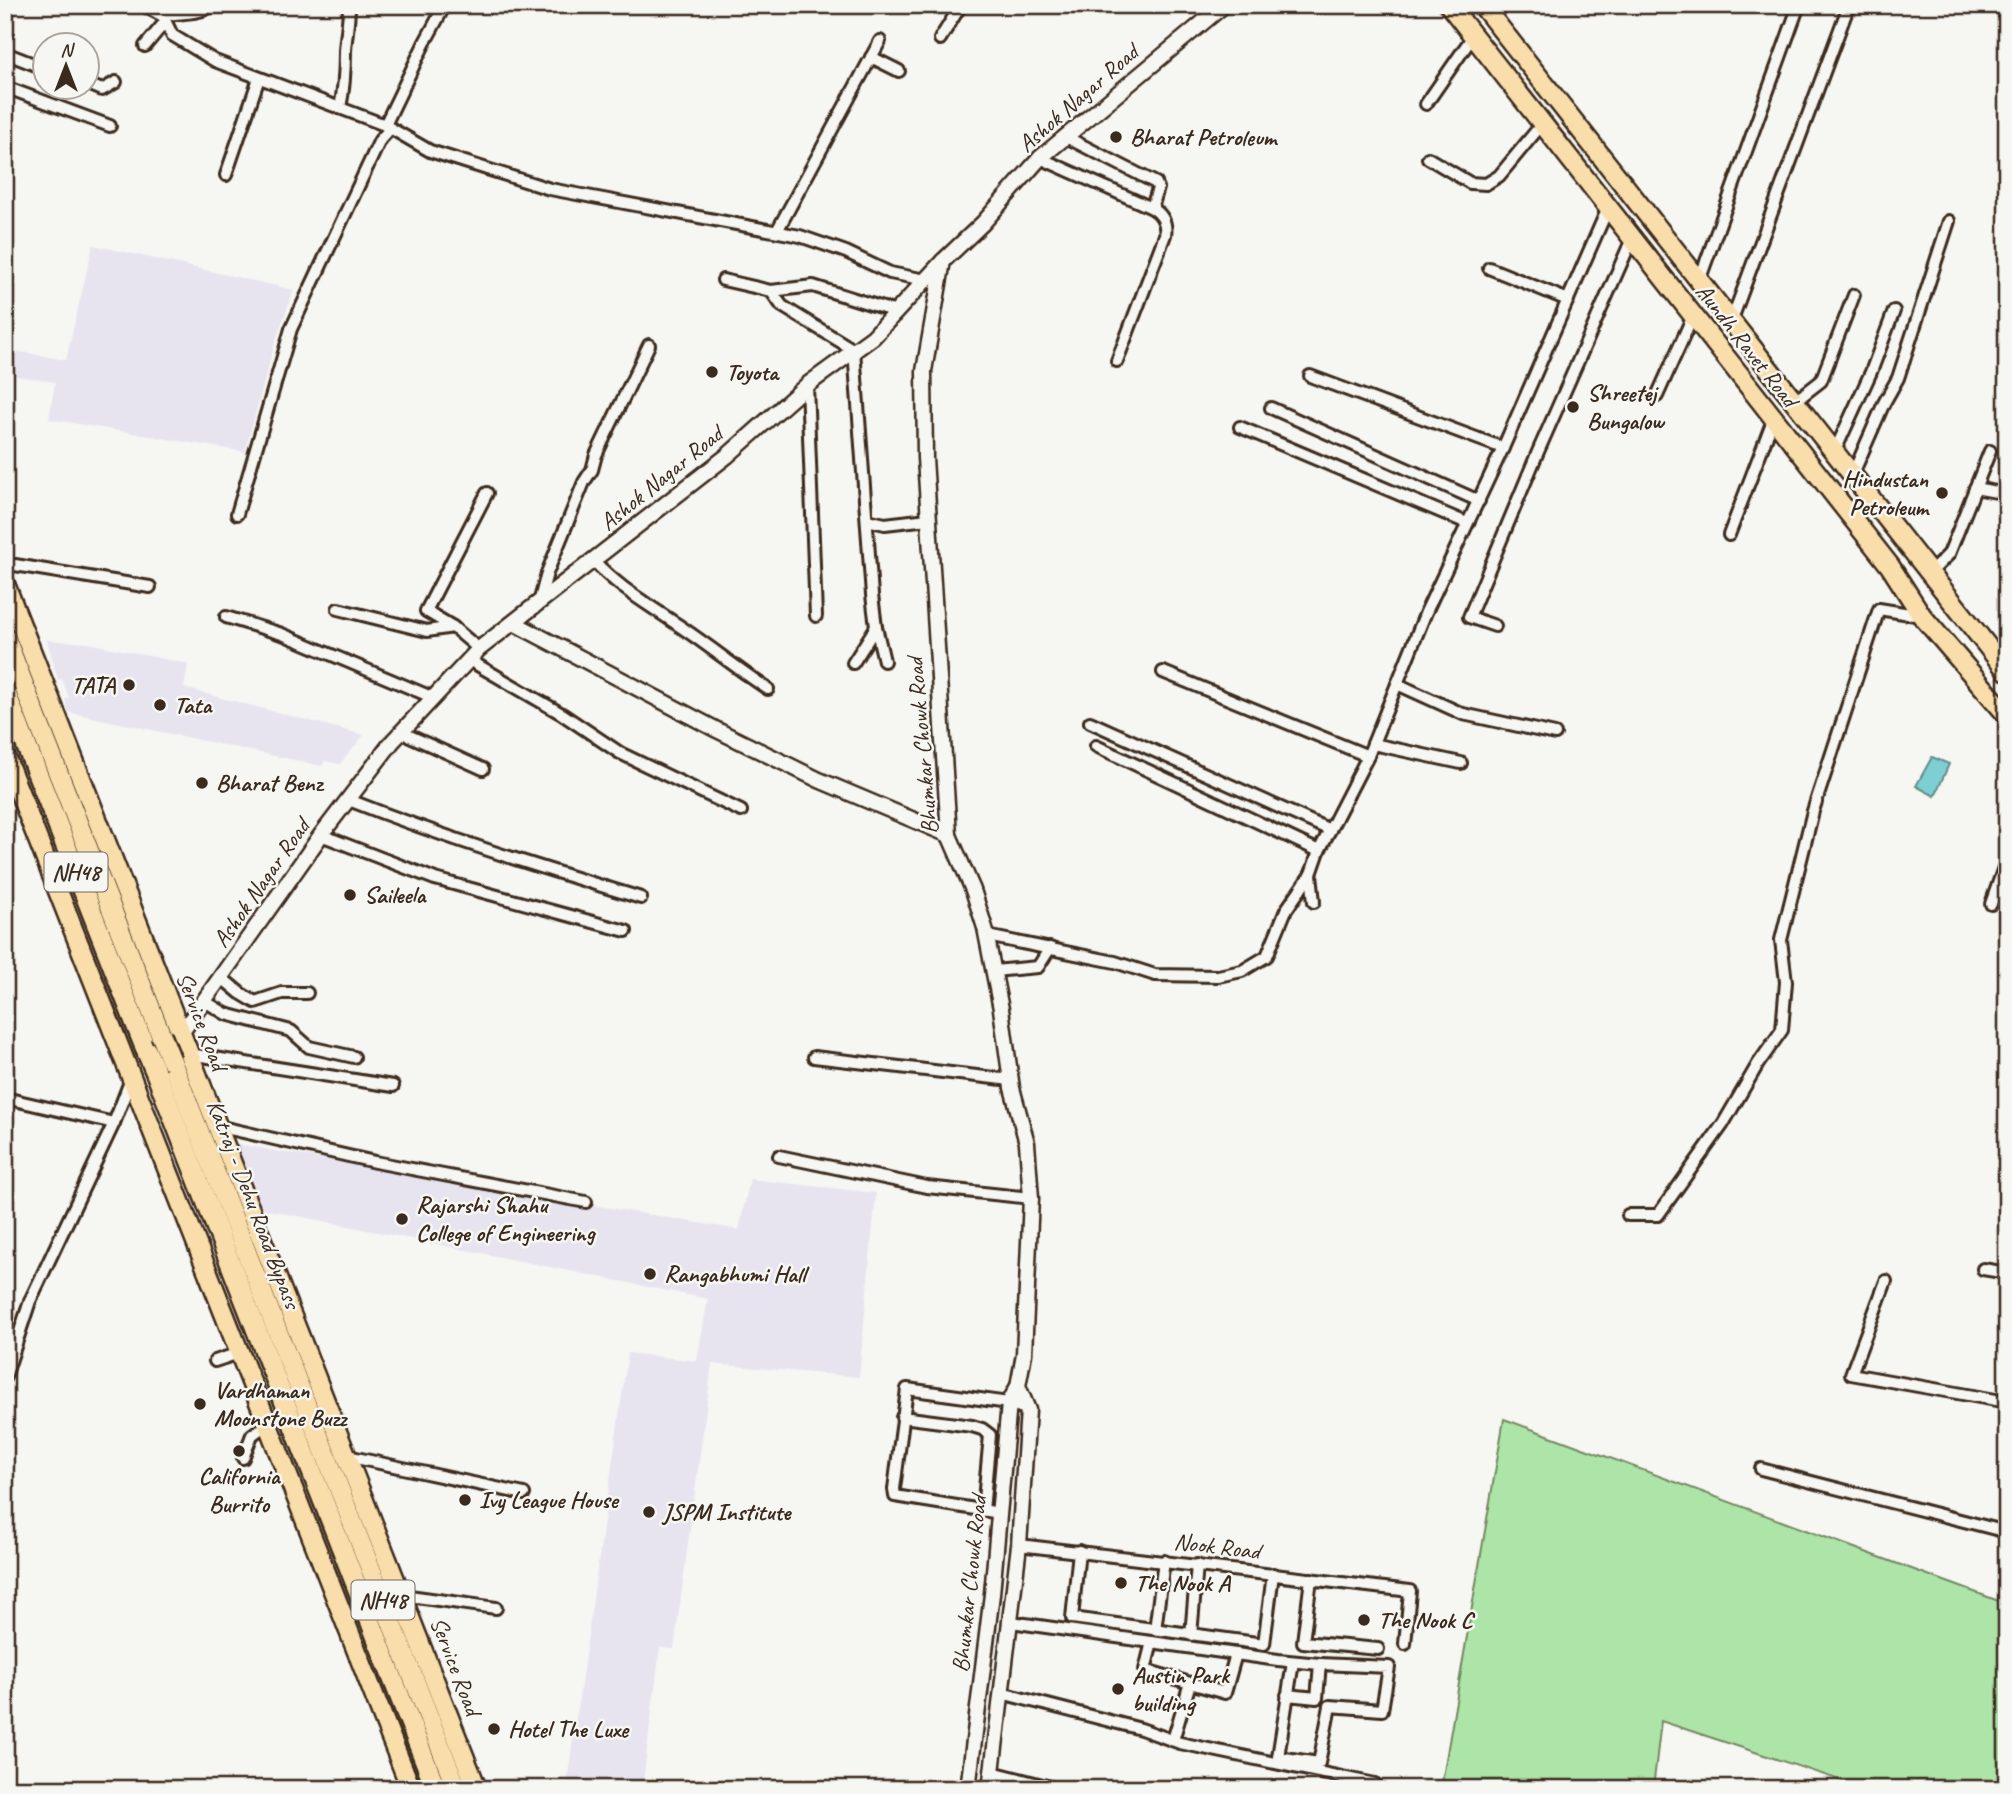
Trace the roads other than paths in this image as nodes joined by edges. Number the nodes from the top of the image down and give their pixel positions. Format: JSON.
{"nodes":[{"id":1,"x":349,"y":5,"type":"edge"},
{"id":2,"x":445,"y":5,"type":"edge"},
{"id":3,"x":961,"y":5,"type":"edge"},
{"id":4,"x":1224,"y":5,"type":"edge"},
{"id":5,"x":1449,"y":5,"type":"edge"},
{"id":6,"x":1482,"y":5,"type":"edge"},
{"id":7,"x":1799,"y":5,"type":"edge"},
{"id":8,"x":1849,"y":5,"type":"edge"},
{"id":9,"x":144,"y":6,"type":"edge"},
{"id":10,"x":208,"y":7,"type":"edge"},
{"id":11,"x":164,"y":19,"type":"junction"},
{"id":12,"x":1473,"y":36,"type":"junction"},
{"id":13,"x":940,"y":39,"type":"dead end"},
{"id":14,"x":880,"y":41,"type":"dead end"},
{"id":15,"x":145,"y":46,"type":"dead end"},
{"id":16,"x":5,"y":53,"type":"edge"},
{"id":17,"x":871,"y":57,"type":"junction"},
{"id":18,"x":32,"y":64,"type":"edge"},
{"id":19,"x":899,"y":71,"type":"dead end"},
{"id":20,"x":259,"y":78,"type":"junction"},
{"id":21,"x":116,"y":82,"type":"dead end"},
{"id":22,"x":5,"y":87,"type":"edge"},
{"id":23,"x":102,"y":90,"type":"edge"},
{"id":24,"x":1426,"y":104,"type":"dead end"},
{"id":25,"x":340,"y":108,"type":"junction"},
{"id":26,"x":1542,"y":124,"type":"junction"},
{"id":27,"x":110,"y":126,"type":"dead end"},
{"id":28,"x":387,"y":127,"type":"junction"},
{"id":29,"x":1064,"y":136,"type":"junction"},
{"id":30,"x":1040,"y":158,"type":"junction"},
{"id":31,"x":1428,"y":158,"type":"dead end"},
{"id":32,"x":226,"y":175,"type":"dead end"},
{"id":33,"x":1152,"y":208,"type":"junction"},
{"id":34,"x":1608,"y":208,"type":"junction"},
{"id":35,"x":1949,"y":222,"type":"dead end"},
{"id":36,"x":776,"y":231,"type":"junction"},
{"id":37,"x":1632,"y":239,"type":"junction"},
{"id":38,"x":943,"y":261,"type":"junction"},
{"id":39,"x":1489,"y":268,"type":"dead end"},
{"id":40,"x":723,"y":280,"type":"dead end"},
{"id":41,"x":926,"y":280,"type":"junction"},
{"id":42,"x":1699,"y":281,"type":"junction"},
{"id":43,"x":771,"y":291,"type":"junction"},
{"id":44,"x":1854,"y":295,"type":"dead end"},
{"id":45,"x":1568,"y":300,"type":"junction"},
{"id":46,"x":1894,"y":311,"type":"dead end"},
{"id":47,"x":896,"y":312,"type":"junction"},
{"id":48,"x":1693,"y":316,"type":"junction"},
{"id":49,"x":1731,"y":322,"type":"junction"},
{"id":50,"x":649,"y":345,"type":"dead end"},
{"id":51,"x":853,"y":350,"type":"junction"},
{"id":52,"x":1117,"y":361,"type":"dead end"},
{"id":53,"x":1310,"y":376,"type":"dead end"},
{"id":54,"x":807,"y":385,"type":"junction"},
{"id":55,"x":1657,"y":396,"type":"dead end"},
{"id":56,"x":1794,"y":402,"type":"junction"},
{"id":57,"x":1271,"y":408,"type":"dead end"},
{"id":58,"x":1773,"y":420,"type":"junction"},
{"id":59,"x":1240,"y":427,"type":"dead end"},
{"id":60,"x":1503,"y":448,"type":"junction"},
{"id":61,"x":1990,"y":451,"type":"dead end"},
{"id":62,"x":1833,"y":453,"type":"junction"},
{"id":63,"x":1852,"y":476,"type":"junction"},
{"id":64,"x":1975,"y":488,"type":"junction"},
{"id":65,"x":487,"y":493,"type":"dead end"},
{"id":66,"x":2007,"y":494,"type":"edge"},
{"id":67,"x":1479,"y":501,"type":"junction"},
{"id":68,"x":237,"y":514,"type":"dead end"},
{"id":69,"x":928,"y":519,"type":"junction"},
{"id":70,"x":867,"y":520,"type":"junction"},
{"id":71,"x":1467,"y":523,"type":"junction"},
{"id":72,"x":1729,"y":535,"type":"dead end"},
{"id":73,"x":594,"y":561,"type":"junction"},
{"id":74,"x":5,"y":567,"type":"edge"},
{"id":75,"x":1928,"y":574,"type":"junction"},
{"id":76,"x":5,"y":584,"type":"edge"},
{"id":77,"x":150,"y":587,"type":"dead end"},
{"id":78,"x":539,"y":603,"type":"junction"},
{"id":79,"x":338,"y":609,"type":"dead end"},
{"id":80,"x":816,"y":616,"type":"dead end"},
{"id":81,"x":1922,"y":616,"type":"junction"},
{"id":82,"x":226,"y":617,"type":"dead end"},
{"id":83,"x":514,"y":623,"type":"junction"},
{"id":84,"x":1495,"y":626,"type":"dead end"},
{"id":85,"x":453,"y":627,"type":"junction"},
{"id":86,"x":876,"y":627,"type":"junction"},
{"id":87,"x":5,"y":637,"type":"edge"},
{"id":88,"x":474,"y":654,"type":"junction"},
{"id":89,"x":884,"y":661,"type":"dead end"},
{"id":90,"x":853,"y":663,"type":"dead end"},
{"id":91,"x":2007,"y":671,"type":"edge"},
{"id":92,"x":1163,"y":672,"type":"dead end"},
{"id":93,"x":1397,"y":684,"type":"junction"},
{"id":94,"x":768,"y":689,"type":"dead end"},
{"id":95,"x":5,"y":691,"type":"edge"},
{"id":96,"x":434,"y":698,"type":"junction"},
{"id":97,"x":2007,"y":715,"type":"edge"},
{"id":98,"x":1090,"y":722,"type":"dead end"},
{"id":99,"x":401,"y":732,"type":"junction"},
{"id":100,"x":1555,"y":734,"type":"dead end"},
{"id":101,"x":1373,"y":744,"type":"junction"},
{"id":102,"x":1096,"y":747,"type":"dead end"},
{"id":103,"x":5,"y":756,"type":"edge"},
{"id":104,"x":1368,"y":756,"type":"junction"},
{"id":105,"x":1461,"y":763,"type":"dead end"},
{"id":106,"x":483,"y":769,"type":"dead end"},
{"id":107,"x":349,"y":800,"type":"junction"},
{"id":108,"x":741,"y":811,"type":"dead end"},
{"id":109,"x":1330,"y":830,"type":"junction"},
{"id":110,"x":321,"y":835,"type":"junction"},
{"id":111,"x":949,"y":835,"type":"junction"},
{"id":112,"x":1319,"y":851,"type":"junction"},
{"id":113,"x":2007,"y":859,"type":"edge"},
{"id":114,"x":1311,"y":874,"type":"junction"},
{"id":115,"x":641,"y":898,"type":"dead end"},
{"id":116,"x":1314,"y":902,"type":"dead end"},
{"id":117,"x":1991,"y":904,"type":"dead end"},
{"id":118,"x":626,"y":931,"type":"dead end"},
{"id":119,"x":987,"y":936,"type":"junction"},
{"id":120,"x":1050,"y":948,"type":"junction"},
{"id":121,"x":993,"y":971,"type":"junction"},
{"id":122,"x":222,"y":978,"type":"junction"},
{"id":123,"x":307,"y":993,"type":"dead end"},
{"id":124,"x":206,"y":1002,"type":"junction"},
{"id":125,"x":182,"y":1036,"type":"junction"},
{"id":126,"x":180,"y":1057,"type":"junction"},
{"id":127,"x":355,"y":1057,"type":"dead end"},
{"id":128,"x":814,"y":1058,"type":"dead end"},
{"id":129,"x":131,"y":1079,"type":"junction"},
{"id":130,"x":1011,"y":1080,"type":"junction"},
{"id":131,"x":393,"y":1086,"type":"dead end"},
{"id":132,"x":5,"y":1098,"type":"edge"},
{"id":133,"x":114,"y":1123,"type":"junction"},
{"id":134,"x":217,"y":1126,"type":"junction"},
{"id":135,"x":779,"y":1156,"type":"dead end"},
{"id":136,"x":1031,"y":1198,"type":"junction"},
{"id":137,"x":586,"y":1202,"type":"dead end"},
{"id":138,"x":1628,"y":1215,"type":"dead end"},
{"id":139,"x":1983,"y":1269,"type":"dead end"},
{"id":140,"x":2007,"y":1273,"type":"edge"},
{"id":141,"x":1886,"y":1281,"type":"dead end"},
{"id":142,"x":239,"y":1353,"type":"junction"},
{"id":143,"x":215,"y":1361,"type":"dead end"},
{"id":144,"x":5,"y":1377,"type":"edge"},
{"id":145,"x":1018,"y":1385,"type":"junction"},
{"id":146,"x":2007,"y":1402,"type":"edge"},
{"id":147,"x":1009,"y":1404,"type":"junction"},
{"id":148,"x":1028,"y":1410,"type":"junction"},
{"id":149,"x":902,"y":1417,"type":"junction"},
{"id":150,"x":267,"y":1424,"type":"junction"},
{"id":151,"x":347,"y":1456,"type":"junction"},
{"id":152,"x":243,"y":1458,"type":"dead end"},
{"id":153,"x":1761,"y":1469,"type":"dead end"},
{"id":154,"x":524,"y":1494,"type":"dead end"},
{"id":155,"x":983,"y":1511,"type":"junction"},
{"id":156,"x":1000,"y":1513,"type":"junction"},
{"id":157,"x":2007,"y":1532,"type":"edge"},
{"id":158,"x":1019,"y":1545,"type":"junction"},
{"id":159,"x":1079,"y":1551,"type":"junction"},
{"id":160,"x":1164,"y":1561,"type":"junction"},
{"id":161,"x":1197,"y":1565,"type":"junction"},
{"id":162,"x":1273,"y":1574,"type":"junction"},
{"id":163,"x":1311,"y":1579,"type":"junction"},
{"id":164,"x":402,"y":1595,"type":"junction"},
{"id":165,"x":496,"y":1608,"type":"dead end"},
{"id":166,"x":989,"y":1619,"type":"junction"},
{"id":167,"x":1011,"y":1622,"type":"junction"},
{"id":168,"x":1155,"y":1630,"type":"junction"},
{"id":169,"x":1191,"y":1635,"type":"junction"},
{"id":170,"x":1152,"y":1642,"type":"junction"},
{"id":171,"x":1405,"y":1644,"type":"dead end"},
{"id":172,"x":1378,"y":1649,"type":"dead end"},
{"id":173,"x":1236,"y":1654,"type":"junction"},
{"id":174,"x":1293,"y":1662,"type":"junction"},
{"id":175,"x":1320,"y":1664,"type":"junction"},
{"id":176,"x":1191,"y":1683,"type":"junction"},
{"id":177,"x":1001,"y":1693,"type":"junction"},
{"id":178,"x":1287,"y":1695,"type":"junction"},
{"id":179,"x":1173,"y":1740,"type":"junction"},
{"id":180,"x":992,"y":1772,"type":"junction"},
{"id":181,"x":1375,"y":1784,"type":"dead end"},
{"id":182,"x":1359,"y":1785,"type":"edge"},
{"id":183,"x":411,"y":1789,"type":"edge"},
{"id":184,"x":436,"y":1789,"type":"edge"},
{"id":185,"x":457,"y":1789,"type":"edge"},
{"id":186,"x":477,"y":1789,"type":"edge"},
{"id":187,"x":968,"y":1789,"type":"edge"},
{"id":188,"x":990,"y":1789,"type":"edge"},
{"id":189,"x":1058,"y":1789,"type":"edge"}],
"edges":[{"from":1,"to":25,"type":"street"},
{"from":2,"to":28,"type":"street"},
{"from":3,"to":13,"type":"street"},
{"from":4,"to":29,"type":"street","name":"Ashok Nagar Road"},
{"from":5,"to":12,"type":"main road","name":"Aundh Ravet Road"},
{"from":6,"to":42,"type":"main road","name":"Aundh Ravet Road"},
{"from":7,"to":42,"type":"street"},
{"from":8,"to":49,"type":"street"},
{"from":9,"to":11,"type":"street"},
{"from":10,"to":11,"type":"street"},
{"from":11,"to":15,"type":"street"},
{"from":11,"to":20,"type":"street"},
{"from":12,"to":24,"type":"street"},
{"from":12,"to":26,"type":"main road","name":"Aundh Ravet Road"},
{"from":14,"to":17,"type":"street"},
{"from":16,"to":18,"type":"street"},
{"from":17,"to":19,"type":"street"},
{"from":17,"to":36,"type":"street"},
{"from":20,"to":25,"type":"street"},
{"from":20,"to":32,"type":"street"},
{"from":21,"to":23,"type":"street"},
{"from":22,"to":27,"type":"street"},
{"from":25,"to":28,"type":"street"},
{"from":26,"to":31,"type":"street"},
{"from":26,"to":34,"type":"main road","name":"Aundh Ravet Road"},
{"from":28,"to":36,"type":"street"},
{"from":28,"to":68,"type":"street"},
{"from":29,"to":30,"type":"street","name":"Ashok Nagar Road"},
{"from":29,"to":33,"type":"street"},
{"from":30,"to":33,"type":"street"},
{"from":30,"to":38,"type":"street","name":"Ashok Nagar Road"},
{"from":33,"to":52,"type":"street"},
{"from":34,"to":37,"type":"main road","name":"Aundh Ravet Road"},
{"from":34,"to":45,"type":"street"},
{"from":35,"to":63,"type":"street"},
{"from":36,"to":41,"type":"street"},
{"from":37,"to":48,"type":"main road","name":"Aundh Ravet Road"},
{"from":37,"to":84,"type":"street"},
{"from":38,"to":41,"type":"street","name":"Ashok Nagar Road"},
{"from":38,"to":69,"type":"street","name":"Bhumkar Chowk Road"},
{"from":39,"to":45,"type":"street"},
{"from":40,"to":43,"type":"street"},
{"from":41,"to":47,"type":"street","name":"Ashok Nagar Road"},
{"from":42,"to":49,"type":"main road","name":"Aundh Ravet Road"},
{"from":43,"to":47,"type":"street"},
{"from":43,"to":51,"type":"street"},
{"from":44,"to":56,"type":"street"},
{"from":45,"to":60,"type":"street"},
{"from":46,"to":62,"type":"street"},
{"from":47,"to":51,"type":"street","name":"Ashok Nagar Road"},
{"from":48,"to":55,"type":"street"},
{"from":48,"to":58,"type":"main road","name":"Aundh Ravet Road"},
{"from":49,"to":56,"type":"main road","name":"Aundh Ravet Road"},
{"from":50,"to":78,"type":"street"},
{"from":51,"to":54,"type":"street","name":"Ashok Nagar Road"},
{"from":51,"to":70,"type":"street"},
{"from":53,"to":60,"type":"street"},
{"from":54,"to":73,"type":"street","name":"Ashok Nagar Road"},
{"from":54,"to":80,"type":"street"},
{"from":56,"to":62,"type":"main road","name":"Aundh Ravet Road"},
{"from":57,"to":67,"type":"street"},
{"from":58,"to":72,"type":"street"},
{"from":58,"to":81,"type":"main road","name":"Aundh Ravet Road"},
{"from":59,"to":71,"type":"street"},
{"from":60,"to":67,"type":"street"},
{"from":61,"to":64,"type":"street"},
{"from":62,"to":63,"type":"main road","name":"Aundh Ravet Road"},
{"from":63,"to":75,"type":"main road","name":"Aundh Ravet Road"},
{"from":64,"to":66,"type":"street"},
{"from":64,"to":75,"type":"street"},
{"from":65,"to":85,"type":"street"},
{"from":67,"to":71,"type":"street"},
{"from":69,"to":70,"type":"street"},
{"from":69,"to":111,"type":"street","name":"Bhumkar Chowk Road"},
{"from":70,"to":86,"type":"street"},
{"from":71,"to":93,"type":"street"},
{"from":73,"to":78,"type":"street","name":"Ashok Nagar Road"},
{"from":73,"to":94,"type":"street"},
{"from":74,"to":77,"type":"street"},
{"from":75,"to":91,"type":"main road","name":"Aundh Ravet Road"},
{"from":76,"to":125,"type":"main road","name":"Service Road"},
{"from":78,"to":83,"type":"street","name":"Ashok Nagar Road"},
{"from":79,"to":85,"type":"street"},
{"from":81,"to":97,"type":"main road","name":"Aundh Ravet Road"},
{"from":81,"to":138,"type":"street"},
{"from":82,"to":96,"type":"street"},
{"from":83,"to":88,"type":"street","name":"Ashok Nagar Road"},
{"from":83,"to":111,"type":"street"},
{"from":85,"to":88,"type":"street"},
{"from":86,"to":89,"type":"street"},
{"from":86,"to":90,"type":"street"},
{"from":87,"to":126,"type":"highway","name":"Katraj - Dehu Road Bypass","number":"NH48","bridge":true},
{"from":88,"to":96,"type":"street","name":"Ashok Nagar Road"},
{"from":88,"to":108,"type":"street"},
{"from":92,"to":104,"type":"street"},
{"from":93,"to":100,"type":"street"},
{"from":93,"to":101,"type":"street"},
{"from":95,"to":184,"type":"highway","name":"Katraj - Dehu Road Bypass","number":"NH48","bridge":true},
{"from":96,"to":99,"type":"street","name":"Ashok Nagar Road"},
{"from":98,"to":109,"type":"street"},
{"from":99,"to":106,"type":"street"},
{"from":99,"to":107,"type":"street","name":"Ashok Nagar Road"},
{"from":101,"to":104,"type":"street"},
{"from":101,"to":105,"type":"street"},
{"from":102,"to":112,"type":"street"},
{"from":103,"to":129,"type":"main road"},
{"from":104,"to":109,"type":"street"},
{"from":107,"to":110,"type":"street","name":"Ashok Nagar Road"},
{"from":107,"to":115,"type":"street"},
{"from":109,"to":112,"type":"street"},
{"from":110,"to":118,"type":"street"},
{"from":110,"to":122,"type":"street","name":"Ashok Nagar Road"},
{"from":111,"to":119,"type":"street","name":"Bhumkar Chowk Road"},
{"from":112,"to":114,"type":"street"},
{"from":113,"to":117,"type":"street"},
{"from":114,"to":116,"type":"street"},
{"from":114,"to":120,"type":"street"},
{"from":119,"to":120,"type":"street"},
{"from":119,"to":121,"type":"street","name":"Bhumkar Chowk Road"},
{"from":120,"to":121,"type":"street"},
{"from":121,"to":130,"type":"street","name":"Bhumkar Chowk Road"},
{"from":122,"to":123,"type":"street"},
{"from":122,"to":124,"type":"street","name":"Ashok Nagar Road"},
{"from":124,"to":125,"type":"street","name":"Ashok Nagar Road"},
{"from":124,"to":127,"type":"street"},
{"from":125,"to":126,"type":"main road","name":"Service Road"},
{"from":125,"to":129,"type":"street","name":"Ashok Nagar Road"},
{"from":126,"to":131,"type":"street"},
{"from":126,"to":134,"type":"main road","name":"Service Road"},
{"from":126,"to":185,"type":"highway","name":"Katraj - Dehu Road Bypass","number":"NH48"},
{"from":128,"to":130,"type":"street"},
{"from":129,"to":133,"type":"street"},
{"from":129,"to":142,"type":"main road"},
{"from":130,"to":136,"type":"street","name":"Bhumkar Chowk Road"},
{"from":132,"to":133,"type":"street"},
{"from":133,"to":144,"type":"street"},
{"from":134,"to":137,"type":"street"},
{"from":134,"to":151,"type":"main road","name":"Service Road"},
{"from":135,"to":136,"type":"street"},
{"from":136,"to":145,"type":"street","name":"Bhumkar Chowk Road"},
{"from":139,"to":140,"type":"street"},
{"from":141,"to":146,"type":"street"},
{"from":142,"to":143,"type":"street"},
{"from":142,"to":150,"type":"main road"},
{"from":145,"to":147,"type":"street","name":"Bhumkar Chowk Road"},
{"from":145,"to":148,"type":"street","name":"Bhumkar Chowk Road"},
{"from":147,"to":148,"type":"street"},
{"from":147,"to":149,"type":"street"},
{"from":147,"to":156,"type":"street","name":"Bhumkar Chowk Road"},
{"from":148,"to":158,"type":"street","name":"Bhumkar Chowk Road"},
{"from":149,"to":155,"type":"street"},
{"from":149,"to":155,"type":"street"},
{"from":150,"to":152,"type":"street"},
{"from":150,"to":183,"type":"main road"},
{"from":151,"to":154,"type":"street"},
{"from":151,"to":164,"type":"main road","name":"Service Road"},
{"from":153,"to":157,"type":"street"},
{"from":155,"to":156,"type":"street"},
{"from":156,"to":166,"type":"street","name":"Bhumkar Chowk Road"},
{"from":158,"to":159,"type":"street","name":"Nook Road"},
{"from":158,"to":167,"type":"street","name":"Bhumkar Chowk Road"},
{"from":159,"to":160,"type":"street","name":"Nook Road"},
{"from":159,"to":168,"type":"street"},
{"from":160,"to":161,"type":"street","name":"Nook Road"},
{"from":160,"to":168,"type":"street"},
{"from":161,"to":162,"type":"street","name":"Nook Road"},
{"from":161,"to":169,"type":"street"},
{"from":162,"to":163,"type":"street","name":"Nook Road"},
{"from":162,"to":169,"type":"street"},
{"from":163,"to":171,"type":"street","name":"Nook Road"},
{"from":163,"to":172,"type":"street"},
{"from":164,"to":165,"type":"street"},
{"from":164,"to":186,"type":"main road","name":"Service Road"},
{"from":166,"to":167,"type":"street"},
{"from":166,"to":187,"type":"street","name":"Bhumkar Chowk Road"},
{"from":167,"to":170,"type":"street"},
{"from":167,"to":177,"type":"street","name":"Bhumkar Chowk Road"},
{"from":168,"to":169,"type":"street"},
{"from":170,"to":173,"type":"street"},
{"from":170,"to":176,"type":"street"},
{"from":173,"to":174,"type":"street"},
{"from":173,"to":176,"type":"street"},
{"from":174,"to":175,"type":"street"},
{"from":174,"to":178,"type":"street"},
{"from":175,"to":178,"type":"street"},
{"from":175,"to":178,"type":"street"},
{"from":176,"to":179,"type":"street"},
{"from":177,"to":179,"type":"street"},
{"from":177,"to":180,"type":"street","name":"Bhumkar Chowk Road"},
{"from":179,"to":182,"type":"street"},
{"from":180,"to":188,"type":"street","name":"Bhumkar Chowk Road"},
{"from":180,"to":189,"type":"street"},
{"from":181,"to":182,"type":"street"}]}
